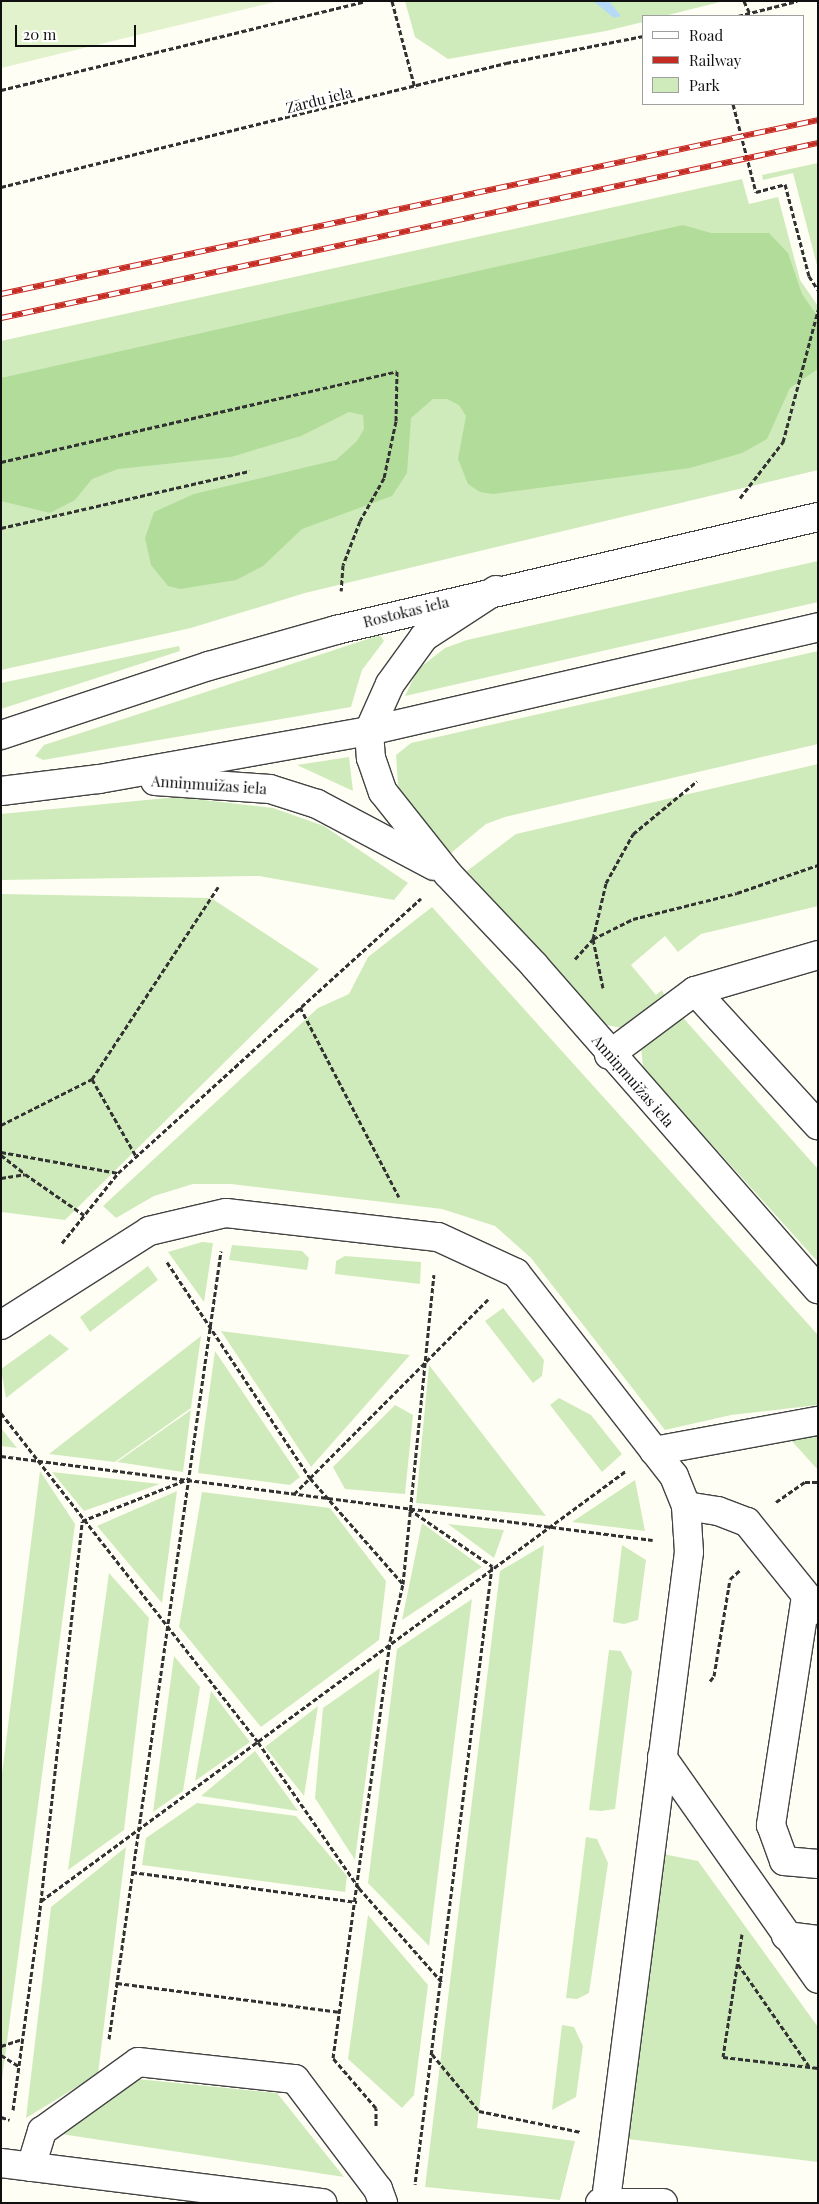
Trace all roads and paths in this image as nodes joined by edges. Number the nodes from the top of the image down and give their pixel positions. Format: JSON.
{"nodes":[{"id":1,"x":365,"y":1,"type":"edge"},
{"id":2,"x":392,"y":1,"type":"edge"},
{"id":3,"x":744,"y":1,"type":"edge"},
{"id":4,"x":797,"y":1,"type":"edge"},
{"id":5,"x":751,"y":15,"type":"edge"},
{"id":6,"x":642,"y":36,"type":"edge"},
{"id":7,"x":415,"y":88,"type":"junction"},
{"id":8,"x":1,"y":90,"type":"edge"},
{"id":9,"x":733,"y":105,"type":"edge"},
{"id":10,"x":1,"y":188,"type":"edge"},
{"id":11,"x":818,"y":290,"type":"edge"},
{"id":12,"x":818,"y":310,"type":"edge"},
{"id":13,"x":1,"y":462,"type":"edge"},
{"id":14,"x":250,"y":471,"type":"dead end"},
{"id":15,"x":739,"y":498,"type":"dead end"},
{"id":16,"x":818,"y":517,"type":"edge"},
{"id":17,"x":1,"y":528,"type":"edge"},
{"id":18,"x":496,"y":590,"type":"junction"},
{"id":19,"x":341,"y":591,"type":"dead end"},
{"id":20,"x":818,"y":627,"type":"edge"},
{"id":21,"x":369,"y":731,"type":"junction"},
{"id":22,"x":1,"y":735,"type":"edge"},
{"id":23,"x":99,"y":779,"type":"junction"},
{"id":24,"x":697,"y":781,"type":"dead end"},
{"id":25,"x":1,"y":791,"type":"edge"},
{"id":26,"x":818,"y":865,"type":"edge"},
{"id":27,"x":448,"y":874,"type":"junction"},
{"id":28,"x":218,"y":887,"type":"dead end"},
{"id":29,"x":424,"y":895,"type":"dead end"},
{"id":30,"x":593,"y":939,"type":"junction"},
{"id":31,"x":818,"y":955,"type":"edge"},
{"id":32,"x":695,"y":990,"type":"junction"},
{"id":33,"x":603,"y":992,"type":"dead end"},
{"id":34,"x":300,"y":1007,"type":"junction"},
{"id":35,"x":609,"y":1055,"type":"junction"},
{"id":36,"x":92,"y":1079,"type":"junction"},
{"id":37,"x":1,"y":1125,"type":"edge"},
{"id":38,"x":818,"y":1125,"type":"edge"},
{"id":39,"x":1,"y":1153,"type":"edge"},
{"id":40,"x":136,"y":1156,"type":"junction"},
{"id":41,"x":24,"y":1174,"type":"junction"},
{"id":42,"x":1,"y":1178,"type":"edge"},
{"id":43,"x":226,"y":1213,"type":"junction"},
{"id":44,"x":84,"y":1215,"type":"dead end"},
{"id":45,"x":428,"y":1236,"type":"junction"},
{"id":46,"x":163,"y":1256,"type":"dead end"},
{"id":47,"x":818,"y":1289,"type":"edge"},
{"id":48,"x":491,"y":1296,"type":"dead end"},
{"id":49,"x":1,"y":1326,"type":"edge"},
{"id":50,"x":210,"y":1327,"type":"junction"},
{"id":51,"x":424,"y":1362,"type":"junction"},
{"id":52,"x":1,"y":1413,"type":"edge"},
{"id":53,"x":818,"y":1421,"type":"edge"},
{"id":54,"x":654,"y":1452,"type":"junction"},
{"id":55,"x":1,"y":1456,"type":"edge"},
{"id":56,"x":38,"y":1461,"type":"junction"},
{"id":57,"x":310,"y":1478,"type":"junction"},
{"id":58,"x":188,"y":1479,"type":"junction"},
{"id":59,"x":818,"y":1482,"type":"edge"},
{"id":60,"x":294,"y":1494,"type":"junction"},
{"id":61,"x":334,"y":1500,"type":"junction"},
{"id":62,"x":686,"y":1506,"type":"junction"},
{"id":63,"x":408,"y":1509,"type":"junction"},
{"id":64,"x":82,"y":1521,"type":"junction"},
{"id":65,"x":747,"y":1522,"type":"junction"},
{"id":66,"x":551,"y":1527,"type":"junction"},
{"id":67,"x":654,"y":1532,"type":"dead end"},
{"id":68,"x":655,"y":1541,"type":"junction"},
{"id":69,"x":769,"y":1547,"type":"junction"},
{"id":70,"x":654,"y":1550,"type":"dead end"},
{"id":71,"x":689,"y":1552,"type":"junction"},
{"id":72,"x":492,"y":1566,"type":"junction"},
{"id":73,"x":403,"y":1584,"type":"junction"},
{"id":74,"x":812,"y":1603,"type":"edge"},
{"id":75,"x":168,"y":1624,"type":"junction"},
{"id":76,"x":390,"y":1641,"type":"junction"},
{"id":77,"x":671,"y":1692,"type":"junction"},
{"id":78,"x":258,"y":1742,"type":"junction"},
{"id":79,"x":662,"y":1757,"type":"junction"},
{"id":80,"x":138,"y":1830,"type":"junction"},
{"id":81,"x":818,"y":1864,"type":"edge"},
{"id":82,"x":132,"y":1872,"type":"junction"},
{"id":83,"x":749,"y":1884,"type":"junction"},
{"id":84,"x":359,"y":1888,"type":"junction"},
{"id":85,"x":41,"y":1901,"type":"junction"},
{"id":86,"x":357,"y":1902,"type":"junction"},
{"id":87,"x":786,"y":1936,"type":"junction"},
{"id":88,"x":818,"y":1940,"type":"edge"},
{"id":89,"x":738,"y":1964,"type":"junction"},
{"id":90,"x":818,"y":1979,"type":"edge"},
{"id":91,"x":442,"y":1982,"type":"junction"},
{"id":92,"x":117,"y":1983,"type":"junction"},
{"id":93,"x":340,"y":2012,"type":"junction"},
{"id":94,"x":24,"y":2039,"type":"junction"},
{"id":95,"x":1,"y":2046,"type":"edge"},
{"id":96,"x":432,"y":2054,"type":"junction"},
{"id":97,"x":1,"y":2055,"type":"edge"},
{"id":98,"x":809,"y":2066,"type":"junction"},
{"id":99,"x":20,"y":2067,"type":"junction"},
{"id":100,"x":818,"y":2068,"type":"edge"},
{"id":101,"x":102,"y":2088,"type":"junction"},
{"id":102,"x":1,"y":2117,"type":"edge"},
{"id":103,"x":11,"y":2120,"type":"junction"},
{"id":104,"x":586,"y":2123,"type":"dead end"},
{"id":105,"x":9,"y":2128,"type":"dead end"},
{"id":106,"x":549,"y":2128,"type":"dead end"},
{"id":107,"x":376,"y":2135,"type":"dead end"},
{"id":108,"x":584,"y":2141,"type":"dead end"},
{"id":109,"x":1,"y":2163,"type":"edge"},
{"id":110,"x":31,"y":2167,"type":"junction"},
{"id":111,"x":414,"y":2193,"type":"dead end"},
{"id":112,"x":603,"y":2202,"type":"edge"},
{"id":113,"x":323,"y":2203,"type":"edge"},
{"id":114,"x":383,"y":2203,"type":"edge"},
{"id":115,"x":663,"y":2203,"type":"edge"}],
"edges":[{"from":1,"to":8,"type":"path"},
{"from":2,"to":7,"type":"path"},
{"from":3,"to":5,"type":"path"},
{"from":4,"to":5,"type":"path"},
{"from":6,"to":7,"type":"path","name":"Zārdu iela"},
{"from":7,"to":10,"type":"path","name":"Zārdu iela"},
{"from":9,"to":11,"type":"path"},
{"from":12,"to":15,"type":"path"},
{"from":13,"to":19,"type":"path"},
{"from":14,"to":17,"type":"path"},
{"from":16,"to":18,"type":"street","name":"Rostokas iela"},
{"from":18,"to":21,"type":"street","name":"Anniņmuižas iela"},
{"from":18,"to":22,"type":"street","name":"Rostokas iela"},
{"from":20,"to":21,"type":"street"},
{"from":21,"to":23,"type":"street"},
{"from":21,"to":27,"type":"street","name":"Anniņmuižas iela"},
{"from":23,"to":25,"type":"street"},
{"from":23,"to":27,"type":"street","name":"Anniņmuižas iela"},
{"from":24,"to":30,"type":"path"},
{"from":26,"to":30,"type":"path"},
{"from":27,"to":35,"type":"street","name":"Anniņmuižas iela"},
{"from":28,"to":36,"type":"path"},
{"from":29,"to":34,"type":"path"},
{"from":30,"to":33,"type":"path"},
{"from":31,"to":32,"type":"street"},
{"from":32,"to":35,"type":"street"},
{"from":32,"to":38,"type":"street"},
{"from":34,"to":40,"type":"path"},
{"from":34,"to":45,"type":"path"},
{"from":35,"to":47,"type":"street","name":"Anniņmuižas iela"},
{"from":36,"to":37,"type":"path"},
{"from":36,"to":40,"type":"path"},
{"from":39,"to":40,"type":"path"},
{"from":39,"to":41,"type":"path"},
{"from":41,"to":42,"type":"path"},
{"from":41,"to":44,"type":"path"},
{"from":43,"to":45,"type":"street"},
{"from":43,"to":49,"type":"street"},
{"from":43,"to":50,"type":"path"},
{"from":45,"to":51,"type":"path"},
{"from":45,"to":54,"type":"street"},
{"from":46,"to":50,"type":"path"},
{"from":48,"to":51,"type":"path"},
{"from":50,"to":57,"type":"path"},
{"from":50,"to":58,"type":"path"},
{"from":51,"to":57,"type":"path"},
{"from":51,"to":63,"type":"path"},
{"from":52,"to":56,"type":"path"},
{"from":53,"to":54,"type":"street"},
{"from":54,"to":62,"type":"street"},
{"from":54,"to":66,"type":"path"},
{"from":55,"to":56,"type":"path"},
{"from":56,"to":58,"type":"path"},
{"from":56,"to":64,"type":"path"},
{"from":57,"to":60,"type":"path"},
{"from":57,"to":61,"type":"path"},
{"from":58,"to":60,"type":"path"},
{"from":58,"to":64,"type":"path"},
{"from":58,"to":75,"type":"path"},
{"from":59,"to":65,"type":"path"},
{"from":60,"to":61,"type":"path"},
{"from":61,"to":63,"type":"path"},
{"from":61,"to":73,"type":"path"},
{"from":62,"to":65,"type":"street"},
{"from":62,"to":71,"type":"street"},
{"from":63,"to":66,"type":"path"},
{"from":63,"to":72,"type":"path"},
{"from":63,"to":73,"type":"path"},
{"from":64,"to":75,"type":"path"},
{"from":64,"to":85,"type":"path"},
{"from":65,"to":69,"type":"street"},
{"from":66,"to":68,"type":"path"},
{"from":66,"to":72,"type":"path"},
{"from":67,"to":68,"type":"path"},
{"from":68,"to":70,"type":"path"},
{"from":68,"to":71,"type":"path"},
{"from":69,"to":74,"type":"street"},
{"from":69,"to":77,"type":"path"},
{"from":71,"to":77,"type":"street"},
{"from":72,"to":76,"type":"path"},
{"from":72,"to":91,"type":"path"},
{"from":73,"to":76,"type":"path"},
{"from":74,"to":81,"type":"street"},
{"from":75,"to":78,"type":"path"},
{"from":75,"to":80,"type":"path"},
{"from":76,"to":78,"type":"path"},
{"from":76,"to":84,"type":"path"},
{"from":77,"to":79,"type":"street"},
{"from":78,"to":80,"type":"path"},
{"from":78,"to":84,"type":"path"},
{"from":79,"to":83,"type":"street"},
{"from":79,"to":112,"type":"street"},
{"from":80,"to":82,"type":"path"},
{"from":80,"to":85,"type":"path"},
{"from":82,"to":86,"type":"path"},
{"from":82,"to":92,"type":"path"},
{"from":83,"to":87,"type":"street"},
{"from":83,"to":89,"type":"path"},
{"from":84,"to":86,"type":"path"},
{"from":84,"to":91,"type":"path"},
{"from":85,"to":94,"type":"path"},
{"from":86,"to":93,"type":"path"},
{"from":87,"to":88,"type":"street"},
{"from":87,"to":90,"type":"street"},
{"from":89,"to":98,"type":"path"},
{"from":89,"to":98,"type":"path"},
{"from":91,"to":96,"type":"path"},
{"from":92,"to":93,"type":"path"},
{"from":92,"to":101,"type":"path"},
{"from":93,"to":107,"type":"path"},
{"from":94,"to":95,"type":"path"},
{"from":94,"to":99,"type":"path"},
{"from":96,"to":106,"type":"path"},
{"from":96,"to":111,"type":"path"},
{"from":97,"to":99,"type":"path"},
{"from":98,"to":100,"type":"path"},
{"from":99,"to":103,"type":"path"},
{"from":101,"to":110,"type":"street"},
{"from":101,"to":114,"type":"street"},
{"from":102,"to":103,"type":"path"},
{"from":103,"to":105,"type":"path"},
{"from":104,"to":108,"type":"path"},
{"from":109,"to":110,"type":"street"},
{"from":110,"to":113,"type":"street"},
{"from":112,"to":115,"type":"street"}]}
